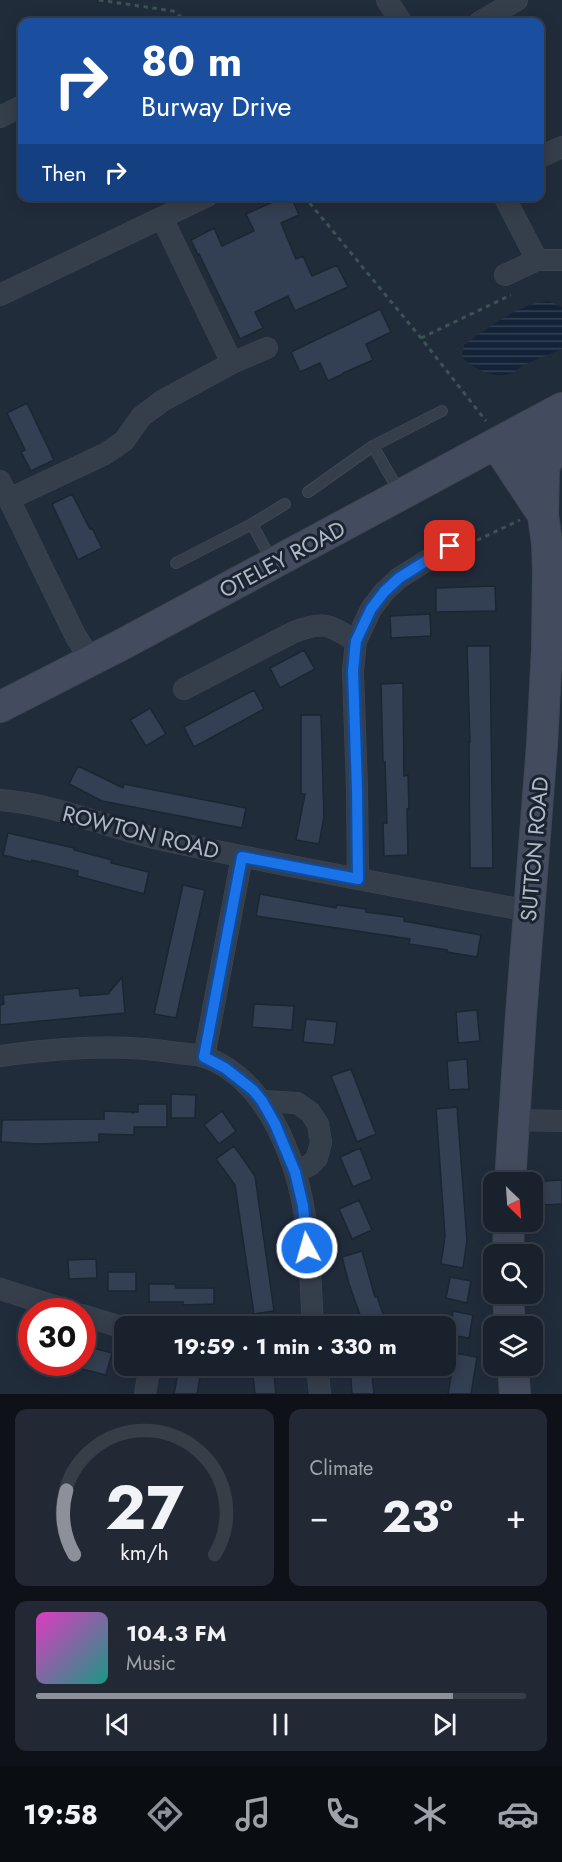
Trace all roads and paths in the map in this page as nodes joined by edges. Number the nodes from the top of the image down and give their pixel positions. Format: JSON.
{"nodes":[{"id":1,"x":99,"y":0,"type":"edge"},
{"id":2,"x":387,"y":0,"type":"edge"},
{"id":3,"x":517,"y":0,"type":"edge"},
{"id":4,"x":183,"y":18,"type":"edge"},
{"id":5,"x":398,"y":18,"type":"edge"},
{"id":6,"x":487,"y":18,"type":"edge"},
{"id":7,"x":18,"y":108,"type":"edge"},
{"id":8,"x":0,"y":117,"type":"edge"},
{"id":9,"x":562,"y":147,"type":"edge"},
{"id":10,"x":544,"y":156,"type":"edge"},
{"id":11,"x":197,"y":201,"type":"edge"},
{"id":12,"x":309,"y":201,"type":"edge"},
{"id":13,"x":507,"y":201,"type":"edge"},
{"id":14,"x":162,"y":218,"type":"junction"},
{"id":15,"x":537,"y":260,"type":"junction"},
{"id":16,"x":562,"y":260,"type":"edge"},
{"id":17,"x":510,"y":284,"type":"joint"},
{"id":18,"x":0,"y":295,"type":"edge"},
{"id":19,"x":421,"y":338,"type":"junction"},
{"id":20,"x":267,"y":348,"type":"dead end"},
{"id":21,"x":232,"y":363,"type":"junction"},
{"id":22,"x":562,"y":408,"type":"edge"},
{"id":23,"x":442,"y":411,"type":"dead end"},
{"id":24,"x":562,"y":433,"type":"edge"},
{"id":25,"x":504,"y":439,"type":"junction"},
{"id":26,"x":373,"y":446,"type":"junction"},
{"id":27,"x":544,"y":467,"type":"junction"},
{"id":28,"x":5,"y":490,"type":"edge"},
{"id":29,"x":308,"y":492,"type":"dead end"},
{"id":30,"x":401,"y":495,"type":"junction"},
{"id":31,"x":285,"y":504,"type":"dead end"},
{"id":32,"x":533,"y":517,"type":"junction"},
{"id":33,"x":252,"y":524,"type":"junction"},
{"id":34,"x":450,"y":546,"type":"joint"},
{"id":35,"x":176,"y":563,"type":"dead end"},
{"id":36,"x":274,"y":563,"type":"junction"},
{"id":37,"x":356,"y":641,"type":"junction"},
{"id":38,"x":554,"y":650,"type":"edge"},
{"id":39,"x":91,"y":660,"type":"junction"},
{"id":40,"x":184,"y":689,"type":"dead end"},
{"id":41,"x":0,"y":707,"type":"edge"},
{"id":42,"x":0,"y":800,"type":"edge"},
{"id":43,"x":242,"y":857,"type":"junction"},
{"id":44,"x":358,"y":879,"type":"junction"},
{"id":45,"x":529,"y":911,"type":"junction"},
{"id":46,"x":0,"y":1056,"type":"edge"},
{"id":47,"x":204,"y":1057,"type":"junction"},
{"id":48,"x":262,"y":1101,"type":"junction"},
{"id":49,"x":513,"y":1120,"type":"junction"},
{"id":50,"x":562,"y":1121,"type":"edge"},
{"id":51,"x":295,"y":1172,"type":"junction"},
{"id":52,"x":510,"y":1172,"type":"edge"},
{"id":53,"x":0,"y":1289,"type":"edge"},
{"id":54,"x":29,"y":1298,"type":"edge"},
{"id":55,"x":313,"y":1316,"type":"edge"},
{"id":56,"x":96,"y":1319,"type":"edge"},
{"id":57,"x":114,"y":1325,"type":"edge"},
{"id":58,"x":148,"y":1376,"type":"edge"},
{"id":59,"x":318,"y":1376,"type":"edge"},
{"id":60,"x":514,"y":1376,"type":"edge"},
{"id":61,"x":145,"y":1394,"type":"edge"},
{"id":62,"x":320,"y":1394,"type":"edge"},
{"id":63,"x":515,"y":1394,"type":"edge"}],
"edges":[{"from":1,"to":4,"type":"path"},
{"from":2,"to":5,"type":"street"},
{"from":3,"to":6,"type":"street"},
{"from":7,"to":8,"type":"street"},
{"from":9,"to":10,"type":"street"},
{"from":11,"to":14,"type":"street"},
{"from":12,"to":19,"type":"path"},
{"from":13,"to":15,"type":"street"},
{"from":14,"to":18,"type":"street"},
{"from":14,"to":21,"type":"street"},
{"from":15,"to":16,"type":"street"},
{"from":15,"to":17,"type":"street"},
{"from":17,"to":19,"type":"path"},
{"from":19,"to":25,"type":"path"},
{"from":20,"to":21,"type":"street"},
{"from":21,"to":28,"type":"street"},
{"from":22,"to":25,"type":"street","name":"OTELEY ROAD"},
{"from":23,"to":26,"type":"lane"},
{"from":24,"to":27,"type":"street"},
{"from":25,"to":27,"type":"street"},
{"from":25,"to":30,"type":"street","name":"OTELEY ROAD"},
{"from":25,"to":32,"type":"street","name":"SUTTON ROAD"},
{"from":26,"to":29,"type":"lane"},
{"from":26,"to":30,"type":"lane"},
{"from":27,"to":32,"type":"street","name":"SUTTON ROAD"},
{"from":28,"to":39,"type":"street"},
{"from":30,"to":36,"type":"street","name":"OTELEY ROAD"},
{"from":31,"to":33,"type":"lane","name":"OTELEY ROAD"},
{"from":32,"to":34,"type":"path"},
{"from":32,"to":38,"type":"street","name":"SUTTON ROAD"},
{"from":33,"to":35,"type":"lane","name":"OTELEY ROAD"},
{"from":33,"to":36,"type":"lane"},
{"from":34,"to":37,"type":"street"},
{"from":36,"to":39,"type":"street","name":"OTELEY ROAD"},
{"from":37,"to":40,"type":"street"},
{"from":37,"to":44,"type":"street"},
{"from":38,"to":45,"type":"street","name":"SUTTON ROAD"},
{"from":39,"to":41,"type":"street","name":"OTELEY ROAD"},
{"from":42,"to":43,"type":"street","name":"ROWTON ROAD"},
{"from":43,"to":44,"type":"street","name":"ROWTON ROAD"},
{"from":43,"to":47,"type":"street"},
{"from":44,"to":45,"type":"street","name":"ROWTON ROAD"},
{"from":45,"to":49,"type":"street","name":"SUTTON ROAD"},
{"from":46,"to":47,"type":"street"},
{"from":47,"to":48,"type":"street"},
{"from":48,"to":51,"type":"street"},
{"from":48,"to":51,"type":"street"},
{"from":49,"to":50,"type":"street"},
{"from":49,"to":52,"type":"street","name":"SUTTON ROAD"},
{"from":51,"to":55,"type":"street"},
{"from":53,"to":54,"type":"street"},
{"from":56,"to":57,"type":"street"},
{"from":58,"to":61,"type":"street"},
{"from":59,"to":62,"type":"street"},
{"from":60,"to":63,"type":"street"}]}
